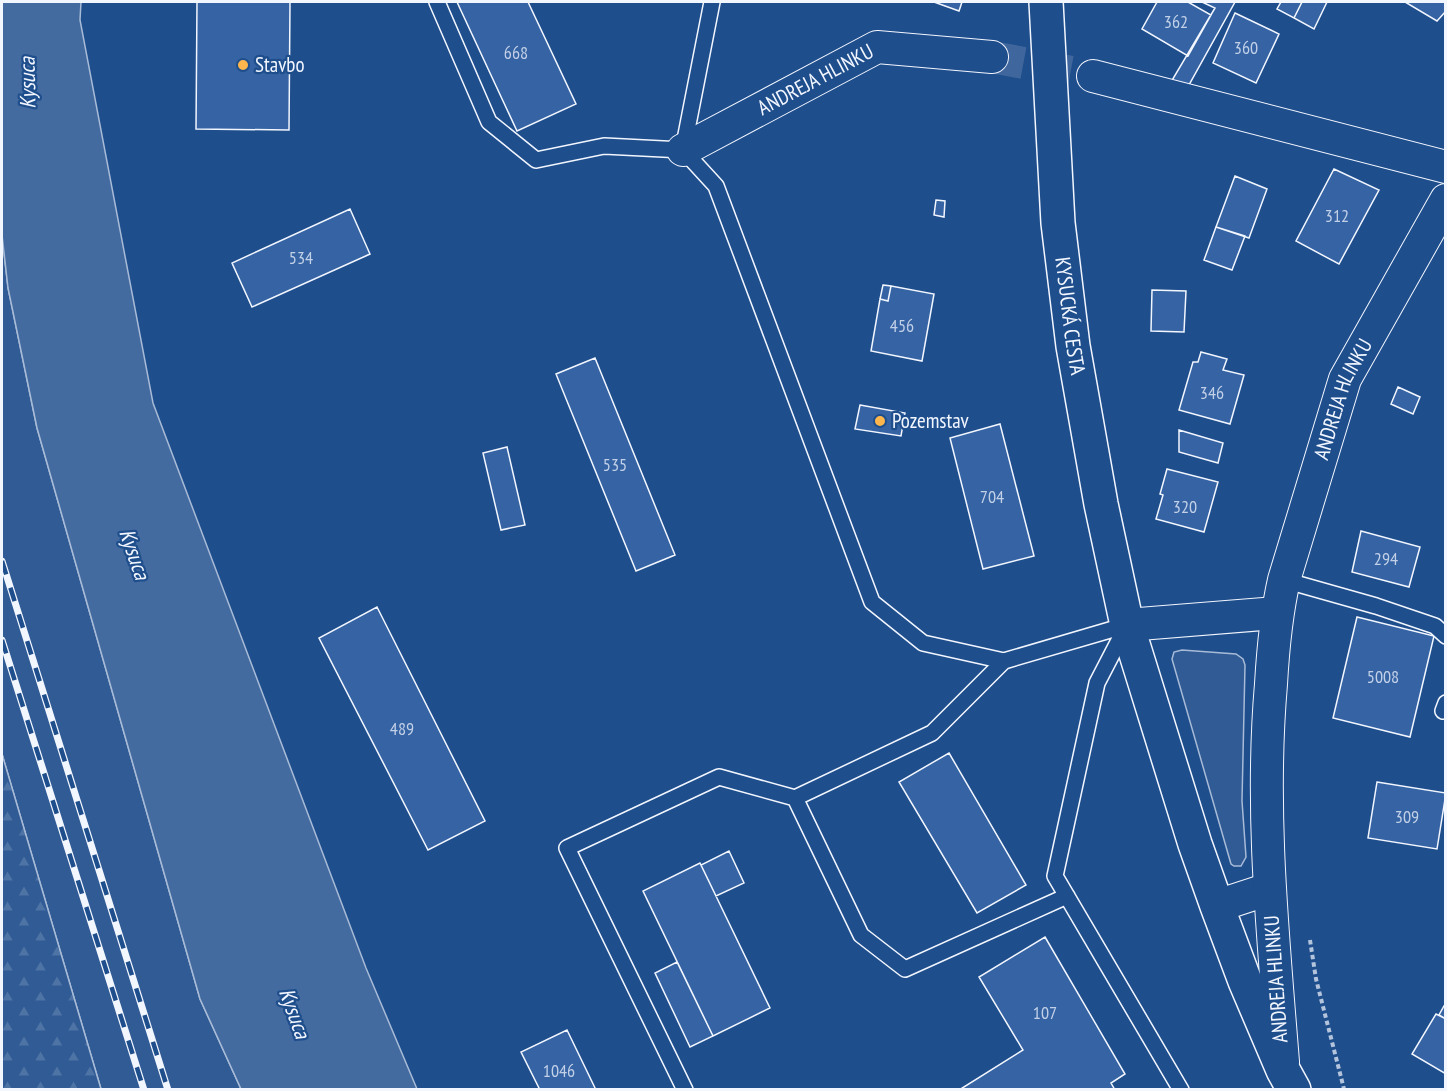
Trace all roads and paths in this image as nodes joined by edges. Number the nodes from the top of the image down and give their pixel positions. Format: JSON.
{"nodes":[{"id":1,"x":437,"y":2,"type":"edge"},
{"id":2,"x":712,"y":2,"type":"edge"},
{"id":3,"x":1046,"y":2,"type":"edge"},
{"id":4,"x":992,"y":57,"type":"tunnel mouth"},
{"id":5,"x":1093,"y":76,"type":"tunnel mouth"},
{"id":6,"x":683,"y":150,"type":"junction"},
{"id":7,"x":1446,"y":167,"type":"edge"},
{"id":8,"x":1446,"y":200,"type":"edge"},
{"id":9,"x":1284,"y":580,"type":"junction"},
{"id":10,"x":1276,"y":613,"type":"junction"},
{"id":11,"x":1127,"y":624,"type":"junction"},
{"id":12,"x":1446,"y":636,"type":"edge"},
{"id":13,"x":1004,"y":660,"type":"junction"},
{"id":14,"x":795,"y":798,"type":"junction"},
{"id":15,"x":1269,"y":889,"type":"junction"},
{"id":16,"x":1067,"y":896,"type":"junction"},
{"id":17,"x":1216,"y":906,"type":"junction"},
{"id":18,"x":1309,"y":934,"type":"dead end"},
{"id":19,"x":1288,"y":1080,"type":"edge"},
{"id":20,"x":685,"y":1089,"type":"edge"},
{"id":21,"x":1181,"y":1089,"type":"edge"},
{"id":22,"x":1344,"y":1089,"type":"edge"}],
"edges":[{"from":1,"to":6,"type":"lane"},
{"from":2,"to":6,"type":"lane"},
{"from":3,"to":11,"type":"main road","name":"KYSUCKÁ CESTA"},
{"from":4,"to":6,"type":"street","name":"ANDREJA HLINKU"},
{"from":5,"to":7,"type":"street"},
{"from":6,"to":13,"type":"lane"},
{"from":8,"to":9,"type":"street","name":"ANDREJA HLINKU"},
{"from":9,"to":10,"type":"street","name":"ANDREJA HLINKU"},
{"from":9,"to":12,"type":"lane"},
{"from":10,"to":11,"type":"street"},
{"from":10,"to":15,"type":"street","name":"ANDREJA HLINKU"},
{"from":11,"to":13,"type":"lane"},
{"from":11,"to":16,"type":"lane"},
{"from":11,"to":17,"type":"main road","name":"KYSUCKÁ CESTA"},
{"from":13,"to":14,"type":"lane"},
{"from":14,"to":16,"type":"lane"},
{"from":14,"to":20,"type":"lane"},
{"from":15,"to":17,"type":"street","name":"ANDREJA HLINKU"},
{"from":15,"to":19,"type":"street","name":"ANDREJA HLINKU"},
{"from":16,"to":21,"type":"lane"},
{"from":17,"to":19,"type":"main road","name":"KYSUCKÁ CESTA"},
{"from":18,"to":22,"type":"path"}]}
